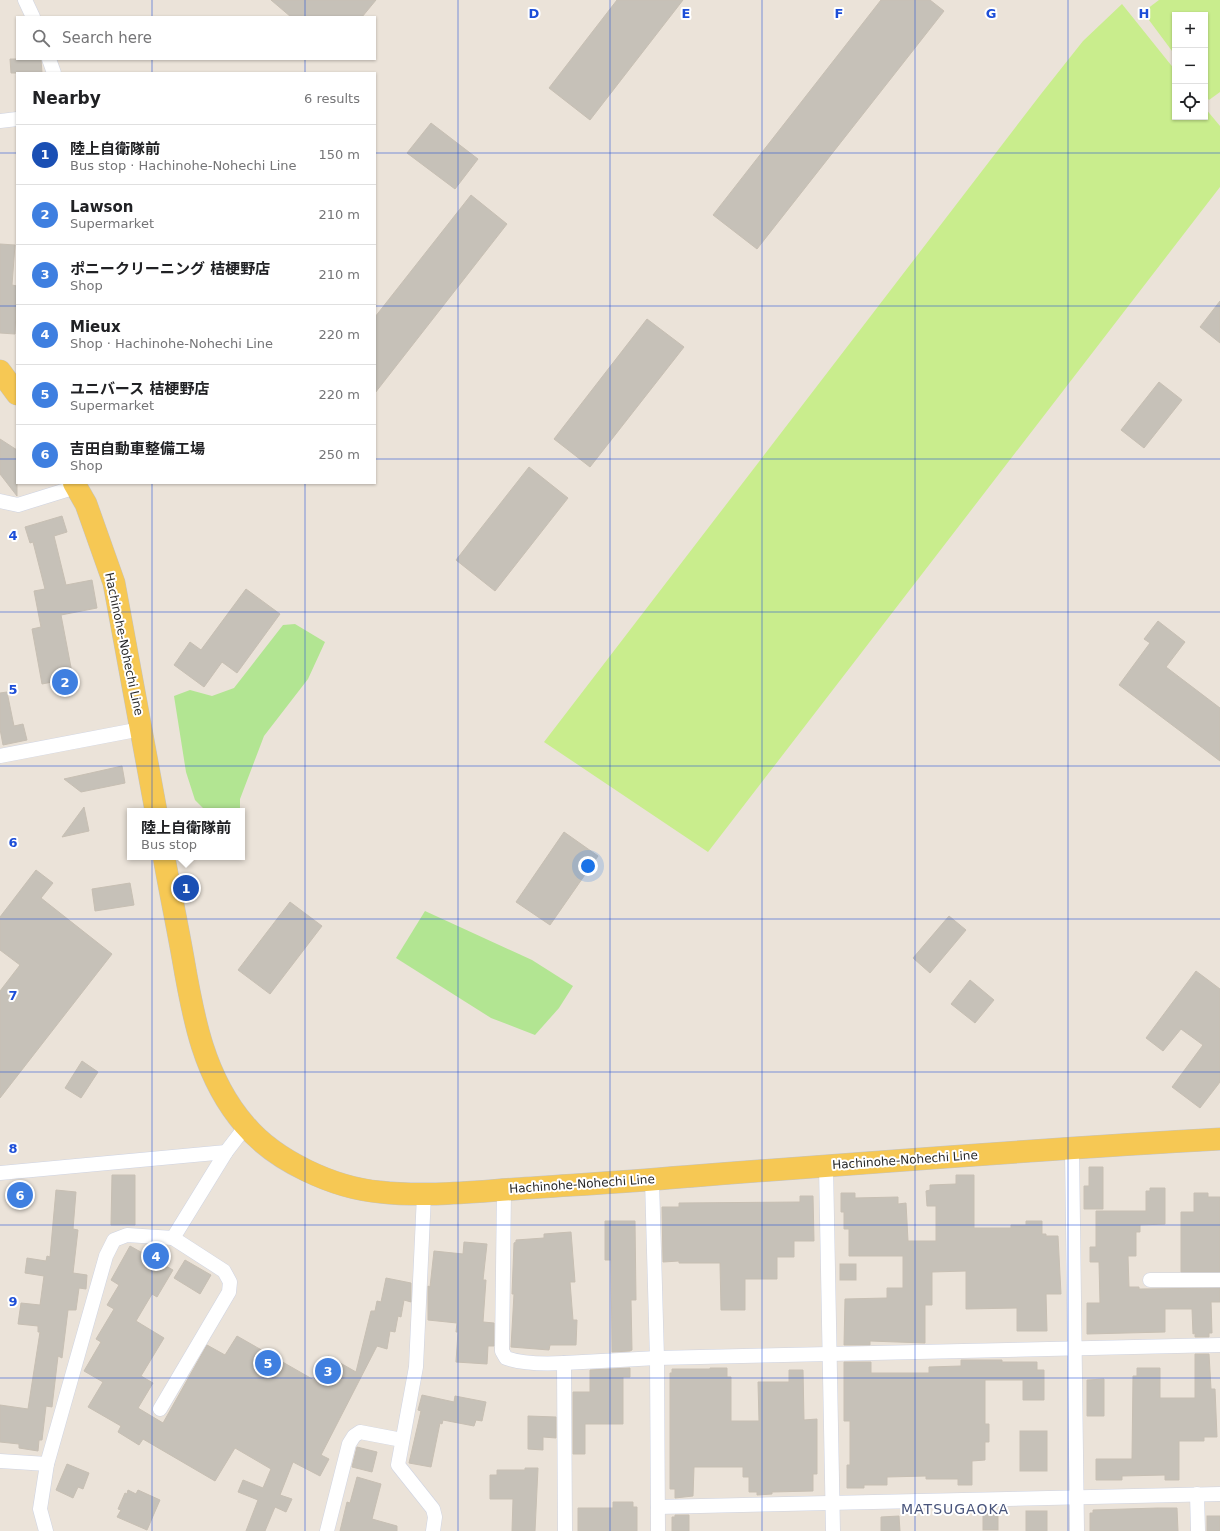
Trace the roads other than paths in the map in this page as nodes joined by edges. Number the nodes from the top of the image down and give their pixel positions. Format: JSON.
{"nodes":[{"id":1,"x":25,"y":0,"type":"edge"},
{"id":2,"x":33,"y":16,"type":"edge"},
{"id":3,"x":49,"y":60,"type":"edge"},
{"id":4,"x":54,"y":72,"type":"edge"},
{"id":5,"x":16,"y":118,"type":"edge"},
{"id":6,"x":0,"y":120,"type":"edge"},
{"id":7,"x":0,"y":371,"type":"edge"},
{"id":8,"x":16,"y":393,"type":"edge"},
{"id":9,"x":75,"y":485,"type":"edge"},
{"id":10,"x":0,"y":501,"type":"edge"},
{"id":11,"x":141,"y":729,"type":"junction"},
{"id":12,"x":0,"y":756,"type":"edge"},
{"id":13,"x":155,"y":808,"type":"edge"},
{"id":14,"x":165,"y":860,"type":"edge"},
{"id":15,"x":246,"y":1126,"type":"junction"},
{"id":16,"x":1220,"y":1139,"type":"edge"},
{"id":17,"x":1072,"y":1147,"type":"junction"},
{"id":18,"x":226,"y":1152,"type":"junction"},
{"id":19,"x":826,"y":1166,"type":"junction"},
{"id":20,"x":0,"y":1174,"type":"edge"},
{"id":21,"x":652,"y":1180,"type":"junction"},
{"id":22,"x":504,"y":1190,"type":"junction"},
{"id":23,"x":424,"y":1195,"type":"junction"},
{"id":24,"x":173,"y":1238,"type":"junction"},
{"id":25,"x":1150,"y":1280,"type":"dead end"},
{"id":26,"x":1220,"y":1280,"type":"edge"},
{"id":27,"x":1220,"y":1345,"type":"edge"},
{"id":28,"x":1075,"y":1348,"type":"junction"},
{"id":29,"x":830,"y":1355,"type":"junction"},
{"id":30,"x":657,"y":1358,"type":"junction"},
{"id":31,"x":564,"y":1362,"type":"junction"},
{"id":32,"x":160,"y":1409,"type":"dead end"},
{"id":33,"x":402,"y":1440,"type":"junction"},
{"id":34,"x":0,"y":1461,"type":"edge"},
{"id":35,"x":47,"y":1464,"type":"junction"},
{"id":36,"x":1197,"y":1494,"type":"junction"},
{"id":37,"x":1220,"y":1494,"type":"edge"},
{"id":38,"x":1077,"y":1496,"type":"junction"},
{"id":39,"x":833,"y":1504,"type":"junction"},
{"id":40,"x":658,"y":1507,"type":"junction"},
{"id":41,"x":46,"y":1531,"type":"edge"},
{"id":42,"x":327,"y":1531,"type":"edge"},
{"id":43,"x":433,"y":1531,"type":"edge"},
{"id":44,"x":565,"y":1531,"type":"edge"},
{"id":45,"x":658,"y":1531,"type":"edge"},
{"id":46,"x":833,"y":1531,"type":"edge"},
{"id":47,"x":1077,"y":1531,"type":"edge"},
{"id":48,"x":1198,"y":1531,"type":"edge"}],
"edges":[{"from":1,"to":2,"type":"street"},
{"from":3,"to":4,"type":"street"},
{"from":5,"to":6,"type":"street"},
{"from":7,"to":8,"type":"main road"},
{"from":9,"to":10,"type":"street"},
{"from":9,"to":11,"type":"main road","name":"Hachinohe-Nohechi Line"},
{"from":11,"to":12,"type":"street"},
{"from":11,"to":13,"type":"main road","name":"Hachinohe-Nohechi Line"},
{"from":14,"to":15,"type":"main road","name":"Hachinohe-Nohechi Line"},
{"from":15,"to":18,"type":"street"},
{"from":15,"to":23,"type":"main road","name":"Hachinohe-Nohechi Line"},
{"from":16,"to":17,"type":"main road","name":"Hachinohe-Nohechi Line"},
{"from":17,"to":19,"type":"main road","name":"Hachinohe-Nohechi Line"},
{"from":17,"to":28,"type":"street"},
{"from":18,"to":20,"type":"street"},
{"from":18,"to":24,"type":"street"},
{"from":19,"to":21,"type":"main road","name":"Hachinohe-Nohechi Line"},
{"from":19,"to":29,"type":"street"},
{"from":21,"to":22,"type":"main road","name":"Hachinohe-Nohechi Line"},
{"from":21,"to":30,"type":"street"},
{"from":22,"to":23,"type":"main road","name":"Hachinohe-Nohechi Line"},
{"from":22,"to":31,"type":"street"},
{"from":23,"to":33,"type":"street"},
{"from":24,"to":32,"type":"street"},
{"from":24,"to":35,"type":"street"},
{"from":25,"to":26,"type":"street"},
{"from":27,"to":28,"type":"street"},
{"from":28,"to":29,"type":"street"},
{"from":28,"to":38,"type":"street"},
{"from":29,"to":30,"type":"street"},
{"from":29,"to":39,"type":"street"},
{"from":30,"to":31,"type":"street"},
{"from":30,"to":40,"type":"street"},
{"from":31,"to":44,"type":"street"},
{"from":33,"to":42,"type":"street"},
{"from":33,"to":43,"type":"street"},
{"from":34,"to":35,"type":"street"},
{"from":35,"to":41,"type":"street"},
{"from":36,"to":37,"type":"street"},
{"from":36,"to":38,"type":"street"},
{"from":36,"to":48,"type":"street"},
{"from":38,"to":39,"type":"street"},
{"from":38,"to":47,"type":"street"},
{"from":39,"to":40,"type":"street"},
{"from":39,"to":46,"type":"street"},
{"from":40,"to":45,"type":"street"}]}
